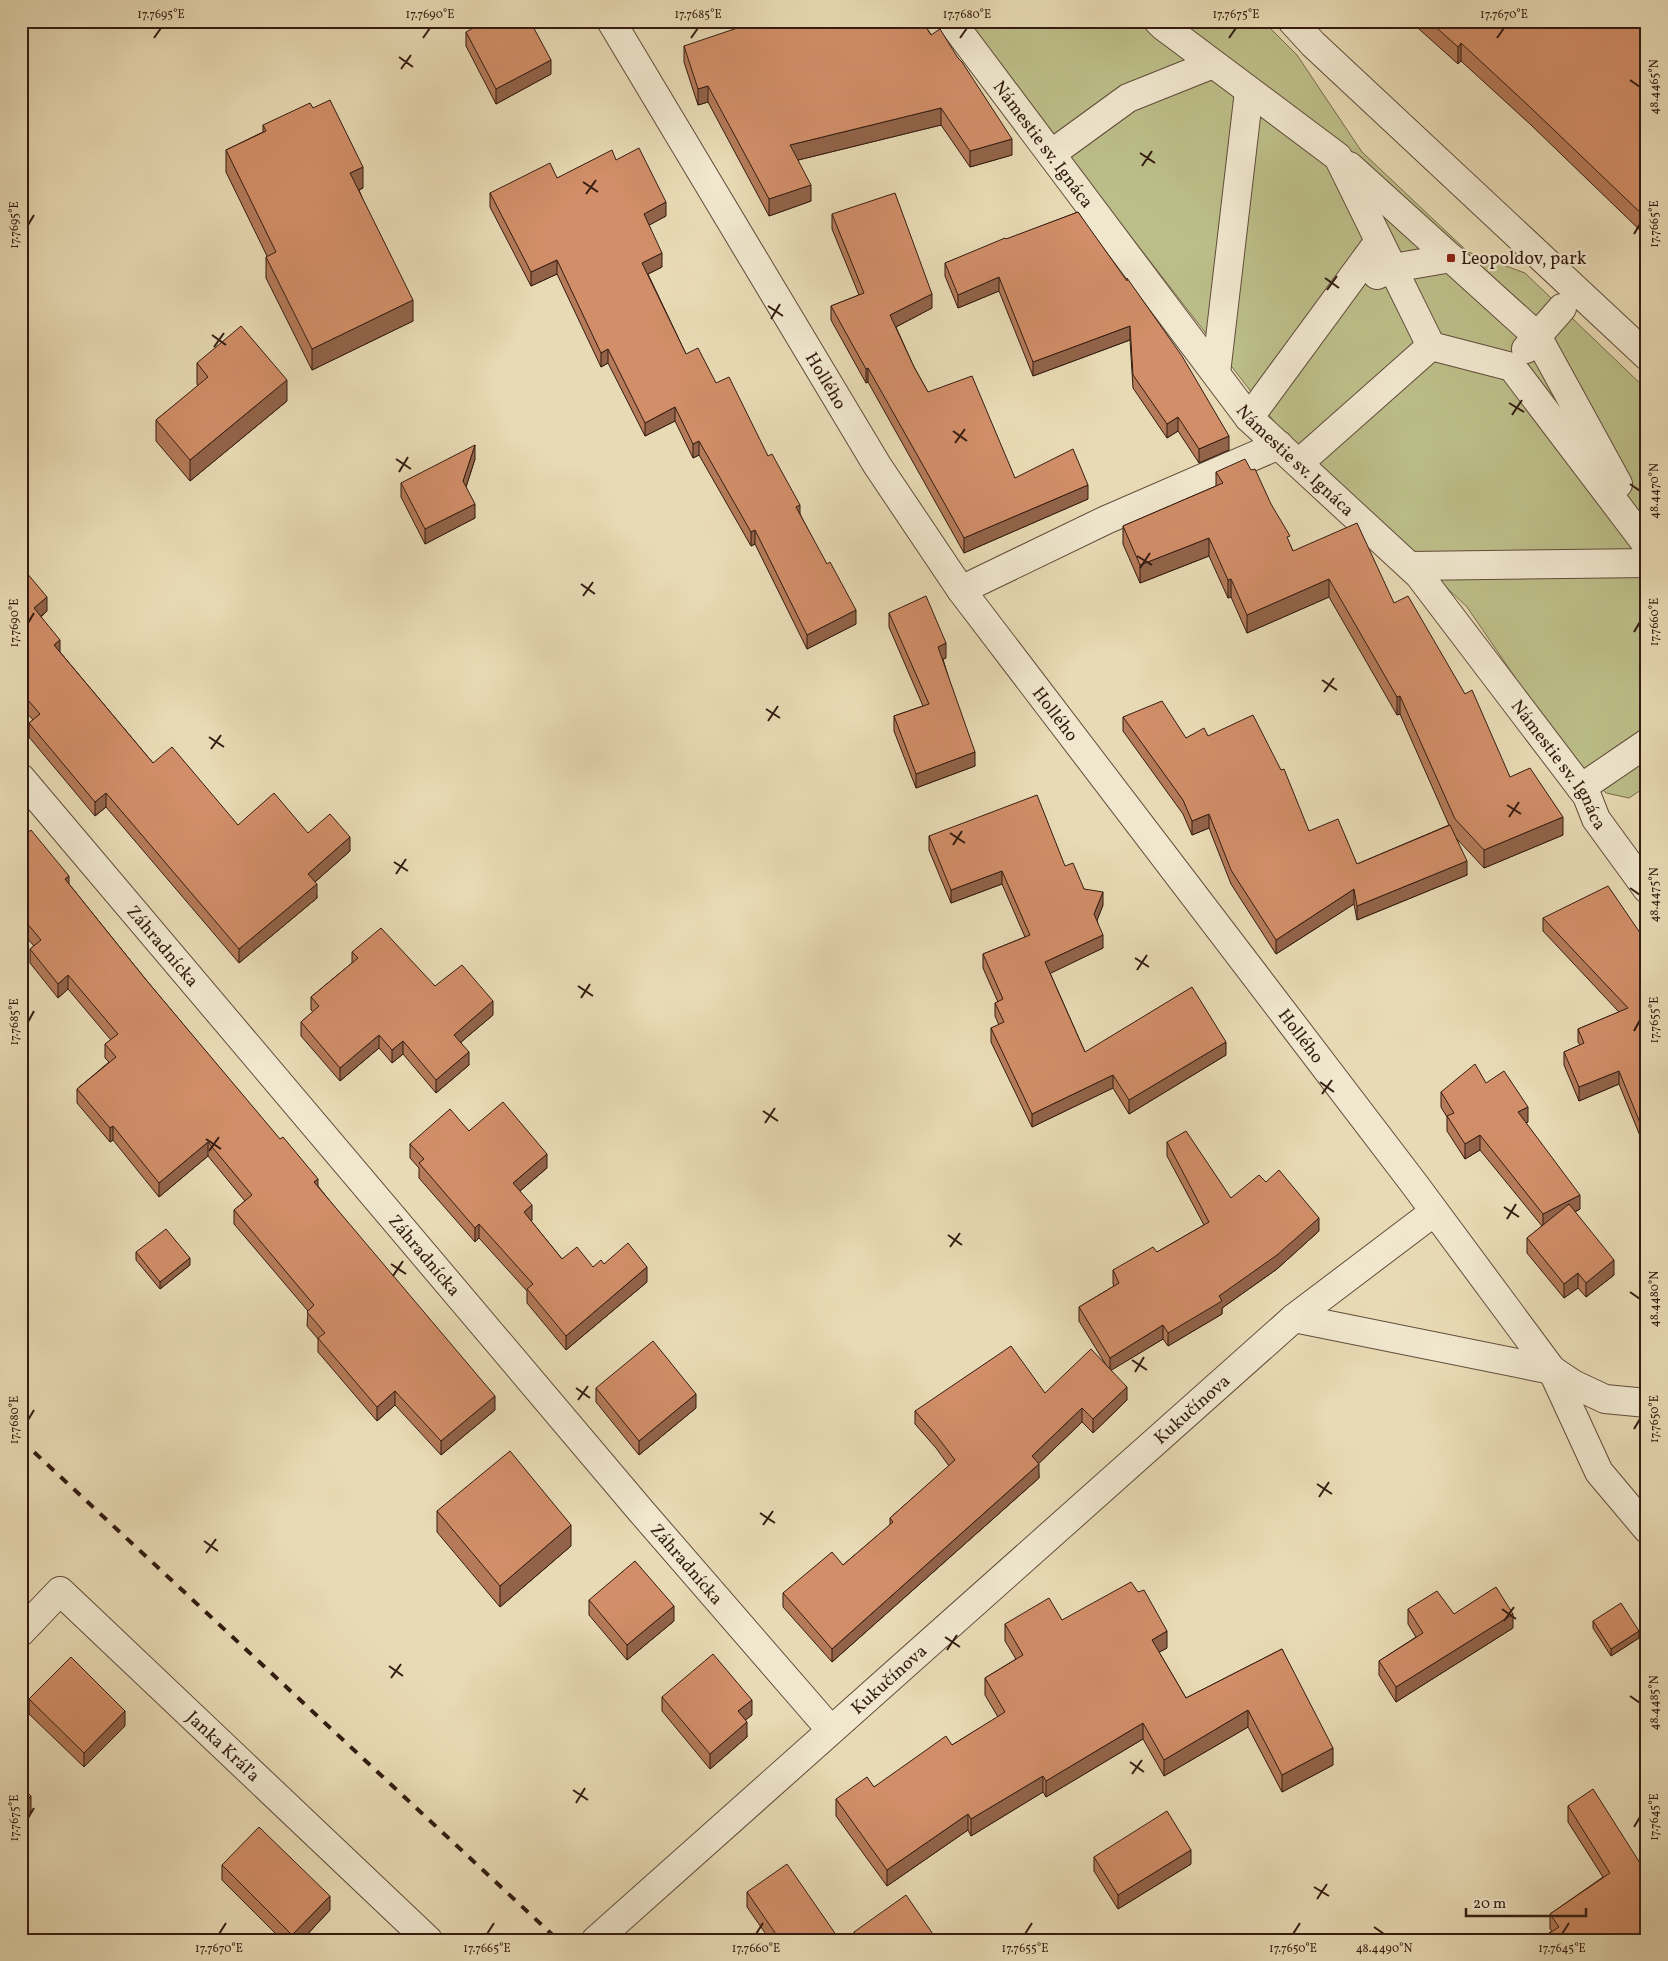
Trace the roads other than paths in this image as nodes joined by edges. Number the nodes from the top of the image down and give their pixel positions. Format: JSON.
{"nodes":[{"id":1,"x":611,"y":21,"type":"edge"},
{"id":2,"x":951,"y":21,"type":"edge"},
{"id":3,"x":1158,"y":21,"type":"edge"},
{"id":4,"x":1292,"y":21,"type":"edge"},
{"id":5,"x":1213,"y":64,"type":"junction"},
{"id":6,"x":1249,"y":91,"type":"junction"},
{"id":7,"x":1050,"y":154,"type":"junction"},
{"id":8,"x":1338,"y":157,"type":"junction"},
{"id":9,"x":1379,"y":240,"type":"junction"},
{"id":10,"x":1451,"y":258,"type":"junction"},
{"id":11,"x":1393,"y":268,"type":"junction"},
{"id":12,"x":1343,"y":291,"type":"junction"},
{"id":13,"x":1562,"y":308,"type":"dead end"},
{"id":14,"x":1538,"y":336,"type":"junction"},
{"id":15,"x":1431,"y":346,"type":"junction"},
{"id":16,"x":1647,"y":356,"type":"edge"},
{"id":17,"x":1510,"y":367,"type":"junction"},
{"id":18,"x":1216,"y":374,"type":"junction"},
{"id":19,"x":1249,"y":418,"type":"junction"},
{"id":20,"x":1279,"y":445,"type":"junction"},
{"id":21,"x":1299,"y":463,"type":"junction"},
{"id":22,"x":1647,"y":538,"type":"edge"},
{"id":23,"x":1647,"y":545,"type":"edge"},
{"id":24,"x":1647,"y":563,"type":"edge"},
{"id":25,"x":1411,"y":566,"type":"junction"},
{"id":26,"x":961,"y":590,"type":"junction"},
{"id":27,"x":1647,"y":743,"type":"edge"},
{"id":28,"x":21,"y":778,"type":"edge"},
{"id":29,"x":1581,"y":788,"type":"junction"},
{"id":30,"x":1647,"y":889,"type":"edge"},
{"id":31,"x":1434,"y":1212,"type":"junction"},
{"id":32,"x":1294,"y":1318,"type":"junction"},
{"id":33,"x":1552,"y":1370,"type":"junction"},
{"id":34,"x":1647,"y":1403,"type":"edge"},
{"id":35,"x":1647,"y":1529,"type":"edge"},
{"id":36,"x":21,"y":1632,"type":"edge"},
{"id":37,"x":830,"y":1730,"type":"junction"},
{"id":38,"x":428,"y":1940,"type":"edge"},
{"id":39,"x":596,"y":1940,"type":"edge"}],
"edges":[{"from":1,"to":26,"type":"street","name":"Hollého"},
{"from":2,"to":7,"type":"street","name":"Námestie sv. Ignáca"},
{"from":3,"to":5,"type":"street"},
{"from":4,"to":16,"type":"street"},
{"from":5,"to":6,"type":"street"},
{"from":5,"to":7,"type":"street"},
{"from":6,"to":8,"type":"street"},
{"from":6,"to":18,"type":"street"},
{"from":7,"to":18,"type":"street","name":"Námestie sv. Ignáca"},
{"from":8,"to":9,"type":"street"},
{"from":8,"to":10,"type":"street"},
{"from":9,"to":11,"type":"street"},
{"from":9,"to":12,"type":"street"},
{"from":10,"to":11,"type":"street"},
{"from":10,"to":14,"type":"street"},
{"from":11,"to":12,"type":"street"},
{"from":11,"to":15,"type":"street"},
{"from":12,"to":19,"type":"street"},
{"from":13,"to":14,"type":"street"},
{"from":14,"to":17,"type":"street"},
{"from":14,"to":22,"type":"street"},
{"from":15,"to":17,"type":"street"},
{"from":15,"to":21,"type":"street"},
{"from":17,"to":23,"type":"street"},
{"from":18,"to":19,"type":"street","name":"Námestie sv. Ignáca"},
{"from":19,"to":20,"type":"street","name":"Námestie sv. Ignáca"},
{"from":20,"to":21,"type":"street","name":"Námestie sv. Ignáca"},
{"from":20,"to":26,"type":"street"},
{"from":21,"to":25,"type":"street","name":"Námestie sv. Ignáca"},
{"from":24,"to":25,"type":"street"},
{"from":25,"to":29,"type":"street","name":"Námestie sv. Ignáca"},
{"from":26,"to":31,"type":"street","name":"Hollého"},
{"from":27,"to":29,"type":"street"},
{"from":28,"to":37,"type":"street","name":"Záhradnícka"},
{"from":29,"to":30,"type":"street","name":"Námestie sv. Ignáca"},
{"from":31,"to":32,"type":"street","name":"Kukučínova"},
{"from":31,"to":33,"type":"street","name":"Hollého"},
{"from":32,"to":33,"type":"street","name":"Hollého"},
{"from":32,"to":37,"type":"street","name":"Kukučínova"},
{"from":33,"to":34,"type":"street","name":"Hollého"},
{"from":33,"to":35,"type":"street"},
{"from":36,"to":38,"type":"street","name":"Janka Kráľa"},
{"from":37,"to":39,"type":"street","name":"Kukučínova"}]}
